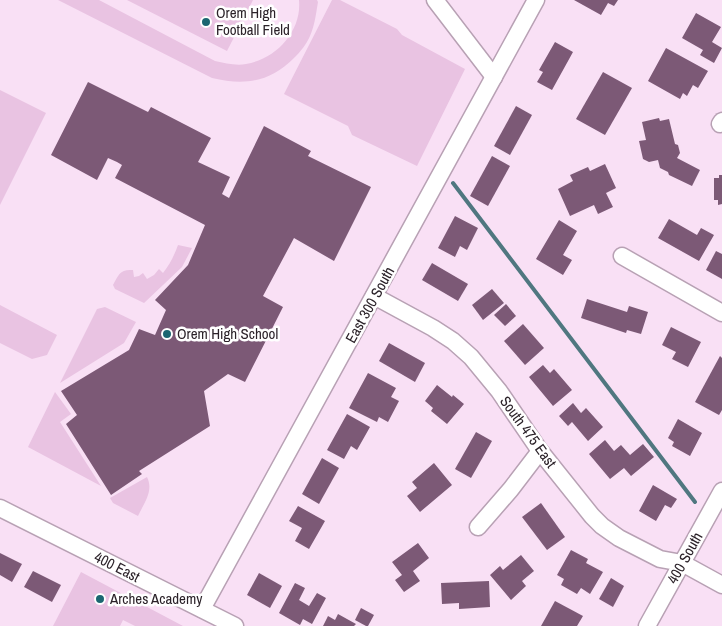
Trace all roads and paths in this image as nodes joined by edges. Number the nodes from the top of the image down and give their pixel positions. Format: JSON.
{"nodes":[{"id":1,"x":435,"y":0,"type":"edge"},
{"id":2,"x":536,"y":0,"type":"edge"},
{"id":3,"x":494,"y":77,"type":"junction"},
{"id":4,"x":622,"y":256,"type":"dead end"},
{"id":5,"x":374,"y":296,"type":"junction"},
{"id":6,"x":722,"y":313,"type":"edge"},
{"id":7,"x":540,"y":451,"type":"junction"},
{"id":8,"x":722,"y":491,"type":"edge"},
{"id":9,"x":0,"y":508,"type":"edge"},
{"id":10,"x":478,"y":527,"type":"dead end"},
{"id":11,"x":682,"y":564,"type":"junction"},
{"id":12,"x":722,"y":585,"type":"edge"},
{"id":13,"x":202,"y":609,"type":"junction"},
{"id":14,"x":235,"y":626,"type":"edge"},
{"id":15,"x":647,"y":626,"type":"edge"}],
"edges":[{"from":1,"to":3,"type":"street"},
{"from":2,"to":3,"type":"street","name":"East 300 South"},
{"from":3,"to":5,"type":"street","name":"East 300 South"},
{"from":4,"to":6,"type":"street"},
{"from":5,"to":7,"type":"street","name":"South 475 East"},
{"from":5,"to":13,"type":"street","name":"East 300 South"},
{"from":7,"to":10,"type":"street"},
{"from":7,"to":11,"type":"street","name":"South 475 East"},
{"from":8,"to":11,"type":"street","name":"400 South"},
{"from":9,"to":13,"type":"street","name":"400 East"},
{"from":11,"to":12,"type":"street","name":"South 475 East"},
{"from":11,"to":15,"type":"street","name":"400 South"},
{"from":13,"to":14,"type":"street","name":"400 East"}]}
